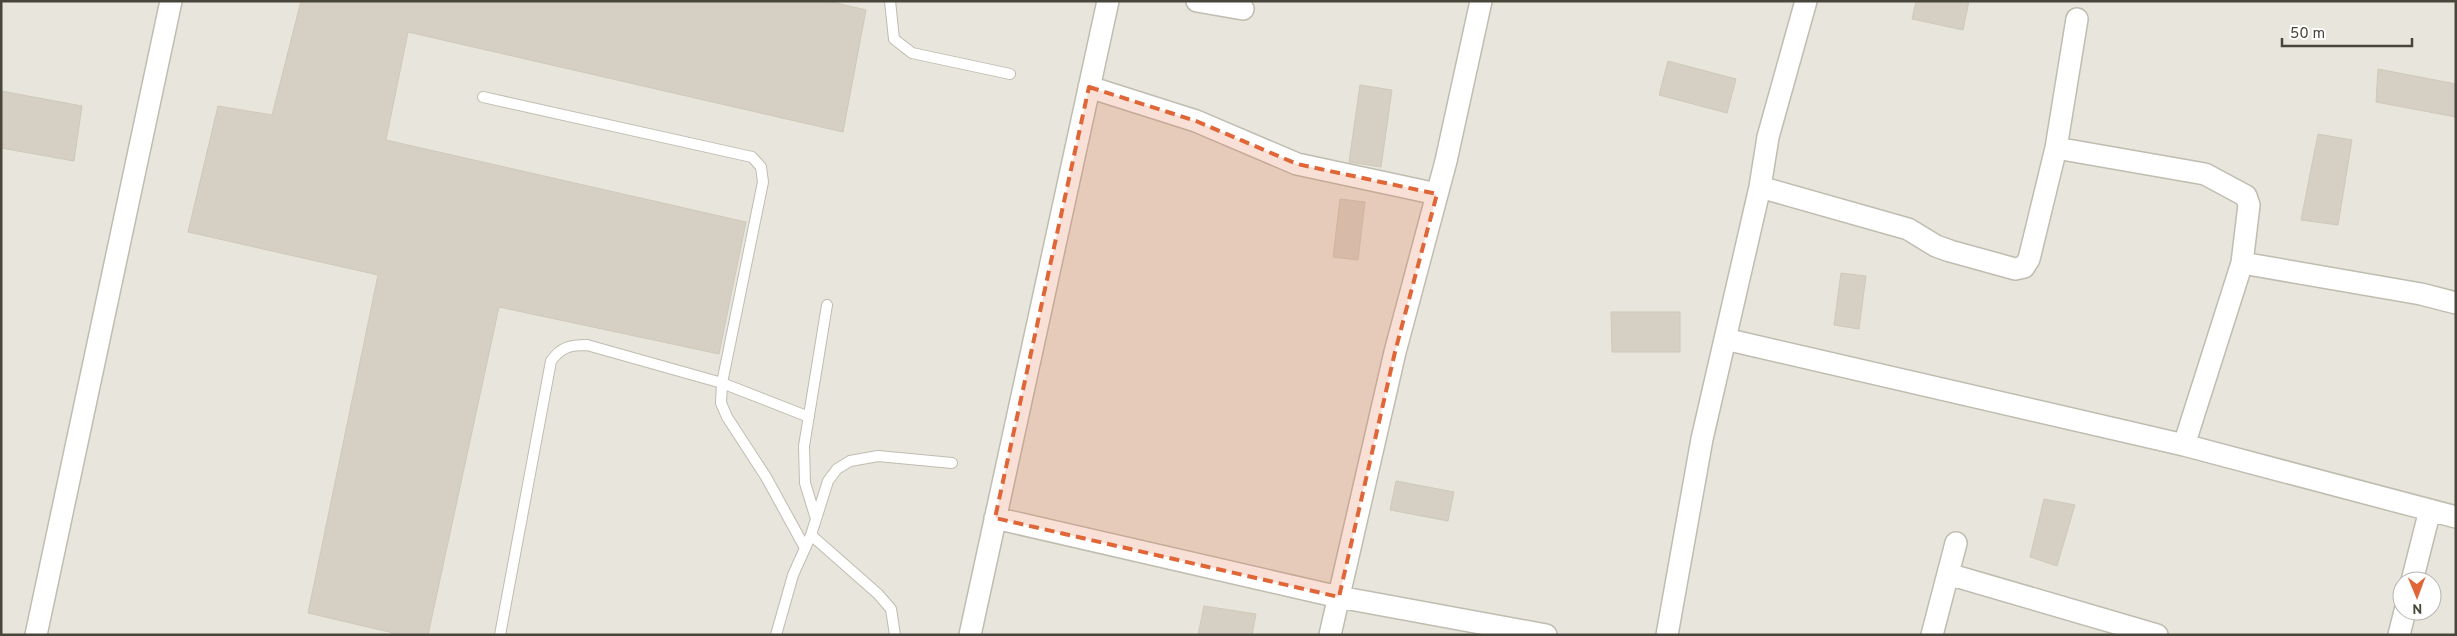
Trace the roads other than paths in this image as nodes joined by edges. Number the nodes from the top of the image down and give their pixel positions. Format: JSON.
{"nodes":[{"id":1,"x":171,"y":1,"type":"edge"},
{"id":2,"x":890,"y":1,"type":"edge"},
{"id":3,"x":1108,"y":1,"type":"edge"},
{"id":4,"x":1197,"y":1,"type":"edge"},
{"id":5,"x":1481,"y":1,"type":"edge"},
{"id":6,"x":1806,"y":1,"type":"edge"},
{"id":7,"x":1243,"y":9,"type":"dead end"},
{"id":8,"x":2078,"y":19,"type":"dead end"},
{"id":9,"x":1010,"y":74,"type":"dead end"},
{"id":10,"x":1089,"y":87,"type":"junction"},
{"id":11,"x":483,"y":97,"type":"dead end"},
{"id":12,"x":2056,"y":148,"type":"junction"},
{"id":13,"x":1760,"y":187,"type":"junction"},
{"id":14,"x":1437,"y":194,"type":"junction"},
{"id":15,"x":2242,"y":263,"type":"junction"},
{"id":16,"x":2456,"y":302,"type":"edge"},
{"id":17,"x":827,"y":304,"type":"dead end"},
{"id":18,"x":1725,"y":339,"type":"junction"},
{"id":19,"x":722,"y":383,"type":"junction"},
{"id":20,"x":808,"y":417,"type":"junction"},
{"id":21,"x":2184,"y":445,"type":"junction"},
{"id":22,"x":952,"y":463,"type":"dead end"},
{"id":23,"x":2430,"y":510,"type":"junction"},
{"id":24,"x":2456,"y":517,"type":"edge"},
{"id":25,"x":995,"y":518,"type":"junction"},
{"id":26,"x":816,"y":520,"type":"junction"},
{"id":27,"x":811,"y":535,"type":"junction"},
{"id":28,"x":1956,"y":543,"type":"dead end"},
{"id":29,"x":804,"y":548,"type":"junction"},
{"id":30,"x":2415,"y":571,"type":"edge"},
{"id":31,"x":1948,"y":574,"type":"junction"},
{"id":32,"x":1339,"y":597,"type":"junction"},
{"id":33,"x":2402,"y":621,"type":"edge"},
{"id":34,"x":36,"y":635,"type":"edge"},
{"id":35,"x":500,"y":635,"type":"edge"},
{"id":36,"x":776,"y":635,"type":"edge"},
{"id":37,"x":895,"y":635,"type":"edge"},
{"id":38,"x":970,"y":635,"type":"edge"},
{"id":39,"x":1330,"y":635,"type":"edge"},
{"id":40,"x":1546,"y":635,"type":"edge"},
{"id":41,"x":1667,"y":635,"type":"edge"},
{"id":42,"x":1932,"y":635,"type":"edge"},
{"id":43,"x":2156,"y":635,"type":"edge"},
{"id":44,"x":2399,"y":635,"type":"edge"}],
"edges":[{"from":1,"to":34,"type":"street"},
{"from":2,"to":9,"type":"lane"},
{"from":3,"to":10,"type":"street"},
{"from":4,"to":7,"type":"street"},
{"from":5,"to":14,"type":"street"},
{"from":6,"to":13,"type":"street"},
{"from":8,"to":12,"type":"street"},
{"from":10,"to":14,"type":"street"},
{"from":10,"to":25,"type":"street"},
{"from":11,"to":19,"type":"lane"},
{"from":12,"to":13,"type":"street"},
{"from":12,"to":15,"type":"street"},
{"from":13,"to":18,"type":"street"},
{"from":14,"to":32,"type":"street"},
{"from":15,"to":16,"type":"street"},
{"from":15,"to":21,"type":"street"},
{"from":17,"to":20,"type":"lane"},
{"from":18,"to":21,"type":"street"},
{"from":18,"to":41,"type":"street"},
{"from":19,"to":20,"type":"lane"},
{"from":19,"to":29,"type":"lane"},
{"from":19,"to":35,"type":"lane"},
{"from":20,"to":26,"type":"lane"},
{"from":21,"to":23,"type":"street"},
{"from":22,"to":26,"type":"lane"},
{"from":23,"to":24,"type":"street"},
{"from":23,"to":30,"type":"street"},
{"from":25,"to":32,"type":"street"},
{"from":25,"to":38,"type":"street"},
{"from":26,"to":27,"type":"lane"},
{"from":27,"to":29,"type":"lane"},
{"from":27,"to":37,"type":"lane"},
{"from":28,"to":31,"type":"street"},
{"from":29,"to":36,"type":"lane"},
{"from":31,"to":42,"type":"street"},
{"from":31,"to":43,"type":"street"},
{"from":32,"to":39,"type":"street"},
{"from":32,"to":40,"type":"street"},
{"from":33,"to":44,"type":"street"}]}
